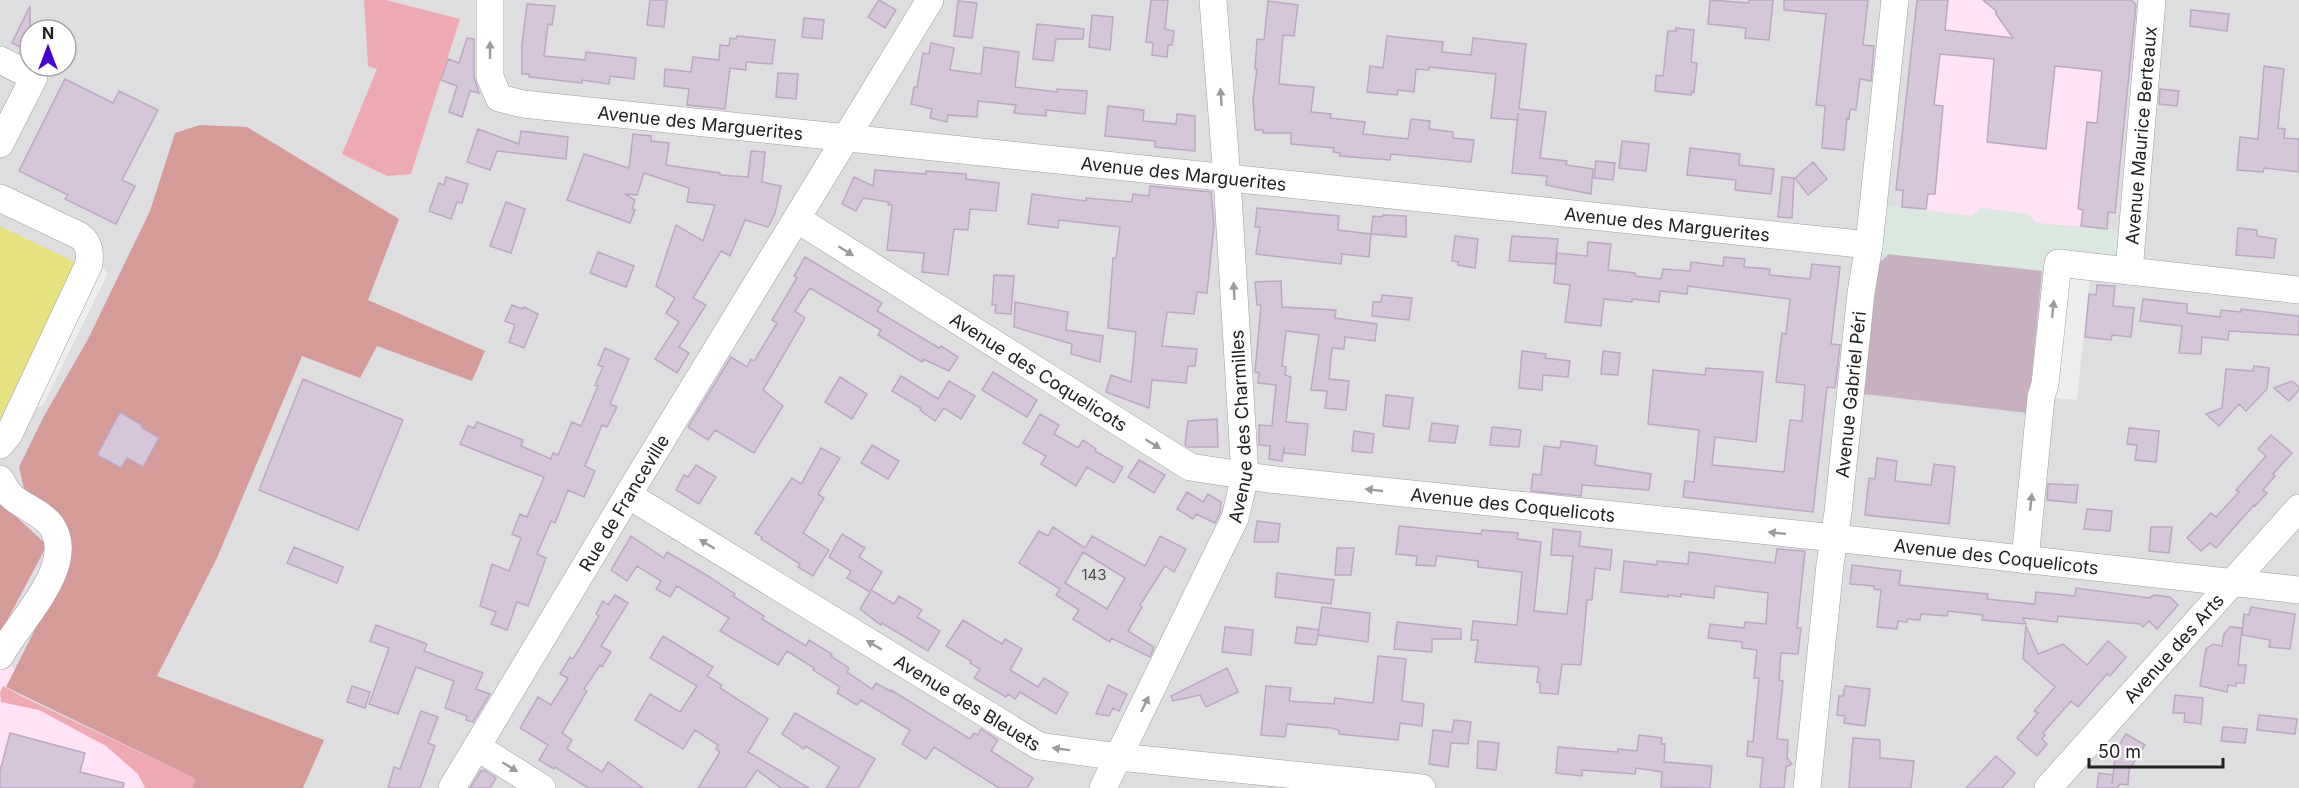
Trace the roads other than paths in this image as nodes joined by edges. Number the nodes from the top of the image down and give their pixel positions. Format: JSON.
{"nodes":[{"id":1,"x":490,"y":0,"type":"edge"},
{"id":2,"x":930,"y":0,"type":"edge"},
{"id":3,"x":1213,"y":0,"type":"edge"},
{"id":4,"x":1895,"y":0,"type":"edge"},
{"id":5,"x":2152,"y":0,"type":"edge"},
{"id":6,"x":0,"y":60,"type":"edge"},
{"id":7,"x":847,"y":136,"type":"junction"},
{"id":8,"x":0,"y":144,"type":"edge"},
{"id":9,"x":1227,"y":178,"type":"junction"},
{"id":10,"x":0,"y":198,"type":"edge"},
{"id":11,"x":797,"y":219,"type":"junction"},
{"id":12,"x":1869,"y":245,"type":"junction"},
{"id":13,"x":2128,"y":271,"type":"junction"},
{"id":14,"x":2299,"y":291,"type":"edge"},
{"id":15,"x":0,"y":445,"type":"edge"},
{"id":16,"x":1245,"y":476,"type":"junction"},
{"id":17,"x":0,"y":479,"type":"edge"},
{"id":18,"x":628,"y":495,"type":"junction"},
{"id":19,"x":2299,"y":508,"type":"edge"},
{"id":20,"x":1835,"y":538,"type":"junction"},
{"id":21,"x":2025,"y":560,"type":"junction"},
{"id":22,"x":2234,"y":582,"type":"junction"},
{"id":23,"x":2299,"y":591,"type":"edge"},
{"id":24,"x":0,"y":656,"type":"edge"},
{"id":25,"x":477,"y":747,"type":"junction"},
{"id":26,"x":1119,"y":757,"type":"junction"},
{"id":27,"x":452,"y":788,"type":"edge"},
{"id":28,"x":542,"y":788,"type":"edge"},
{"id":29,"x":1103,"y":788,"type":"edge"},
{"id":30,"x":1422,"y":788,"type":"edge"},
{"id":31,"x":1807,"y":788,"type":"edge"},
{"id":32,"x":2048,"y":788,"type":"edge"}],
"edges":[{"from":7,"to":1,"type":"street","name":"Avenue des Marguerites","one_way":true},
{"from":2,"to":7,"type":"street","name":"Rue de Franceville"},
{"from":9,"to":3,"type":"street","name":"Avenue des Charmilles","one_way":true},
{"from":4,"to":12,"type":"street","name":"Avenue Gabriel Péri"},
{"from":5,"to":13,"type":"street","name":"Avenue Maurice Berteaux"},
{"from":6,"to":8,"type":"street"},
{"from":7,"to":9,"type":"street","name":"Avenue des Marguerites"},
{"from":7,"to":11,"type":"street","name":"Rue de Franceville"},
{"from":9,"to":12,"type":"street","name":"Avenue des Marguerites"},
{"from":16,"to":9,"type":"street","name":"Avenue des Charmilles","one_way":true},
{"from":10,"to":15,"type":"street"},
{"from":11,"to":16,"type":"street","name":"Avenue des Coquelicots","one_way":true},
{"from":11,"to":18,"type":"street","name":"Rue de Franceville"},
{"from":12,"to":20,"type":"street","name":"Avenue Gabriel Péri"},
{"from":13,"to":14,"type":"street"},
{"from":21,"to":13,"type":"street","one_way":true},
{"from":20,"to":16,"type":"street","name":"Avenue des Coquelicots","one_way":true},
{"from":26,"to":16,"type":"street","name":"Avenue des Charmilles","one_way":true},
{"from":17,"to":24,"type":"street"},
{"from":18,"to":25,"type":"street","name":"Rue de Franceville"},
{"from":26,"to":18,"type":"street","name":"Avenue des Bleuets","one_way":true},
{"from":19,"to":22,"type":"street","name":"Avenue des Arts"},
{"from":20,"to":21,"type":"street","name":"Avenue des Coquelicots"},
{"from":20,"to":31,"type":"street","name":"Avenue Gabriel Péri"},
{"from":21,"to":22,"type":"street","name":"Avenue des Coquelicots"},
{"from":22,"to":23,"type":"street","name":"Avenue des Coquelicots"},
{"from":22,"to":32,"type":"street","name":"Avenue des Arts"},
{"from":25,"to":27,"type":"street","name":"Rue de Franceville"},
{"from":25,"to":28,"type":"street","one_way":true},
{"from":26,"to":29,"type":"street","name":"Avenue des Charmilles"},
{"from":26,"to":30,"type":"street","name":"Avenue des Bleuets"}]}
